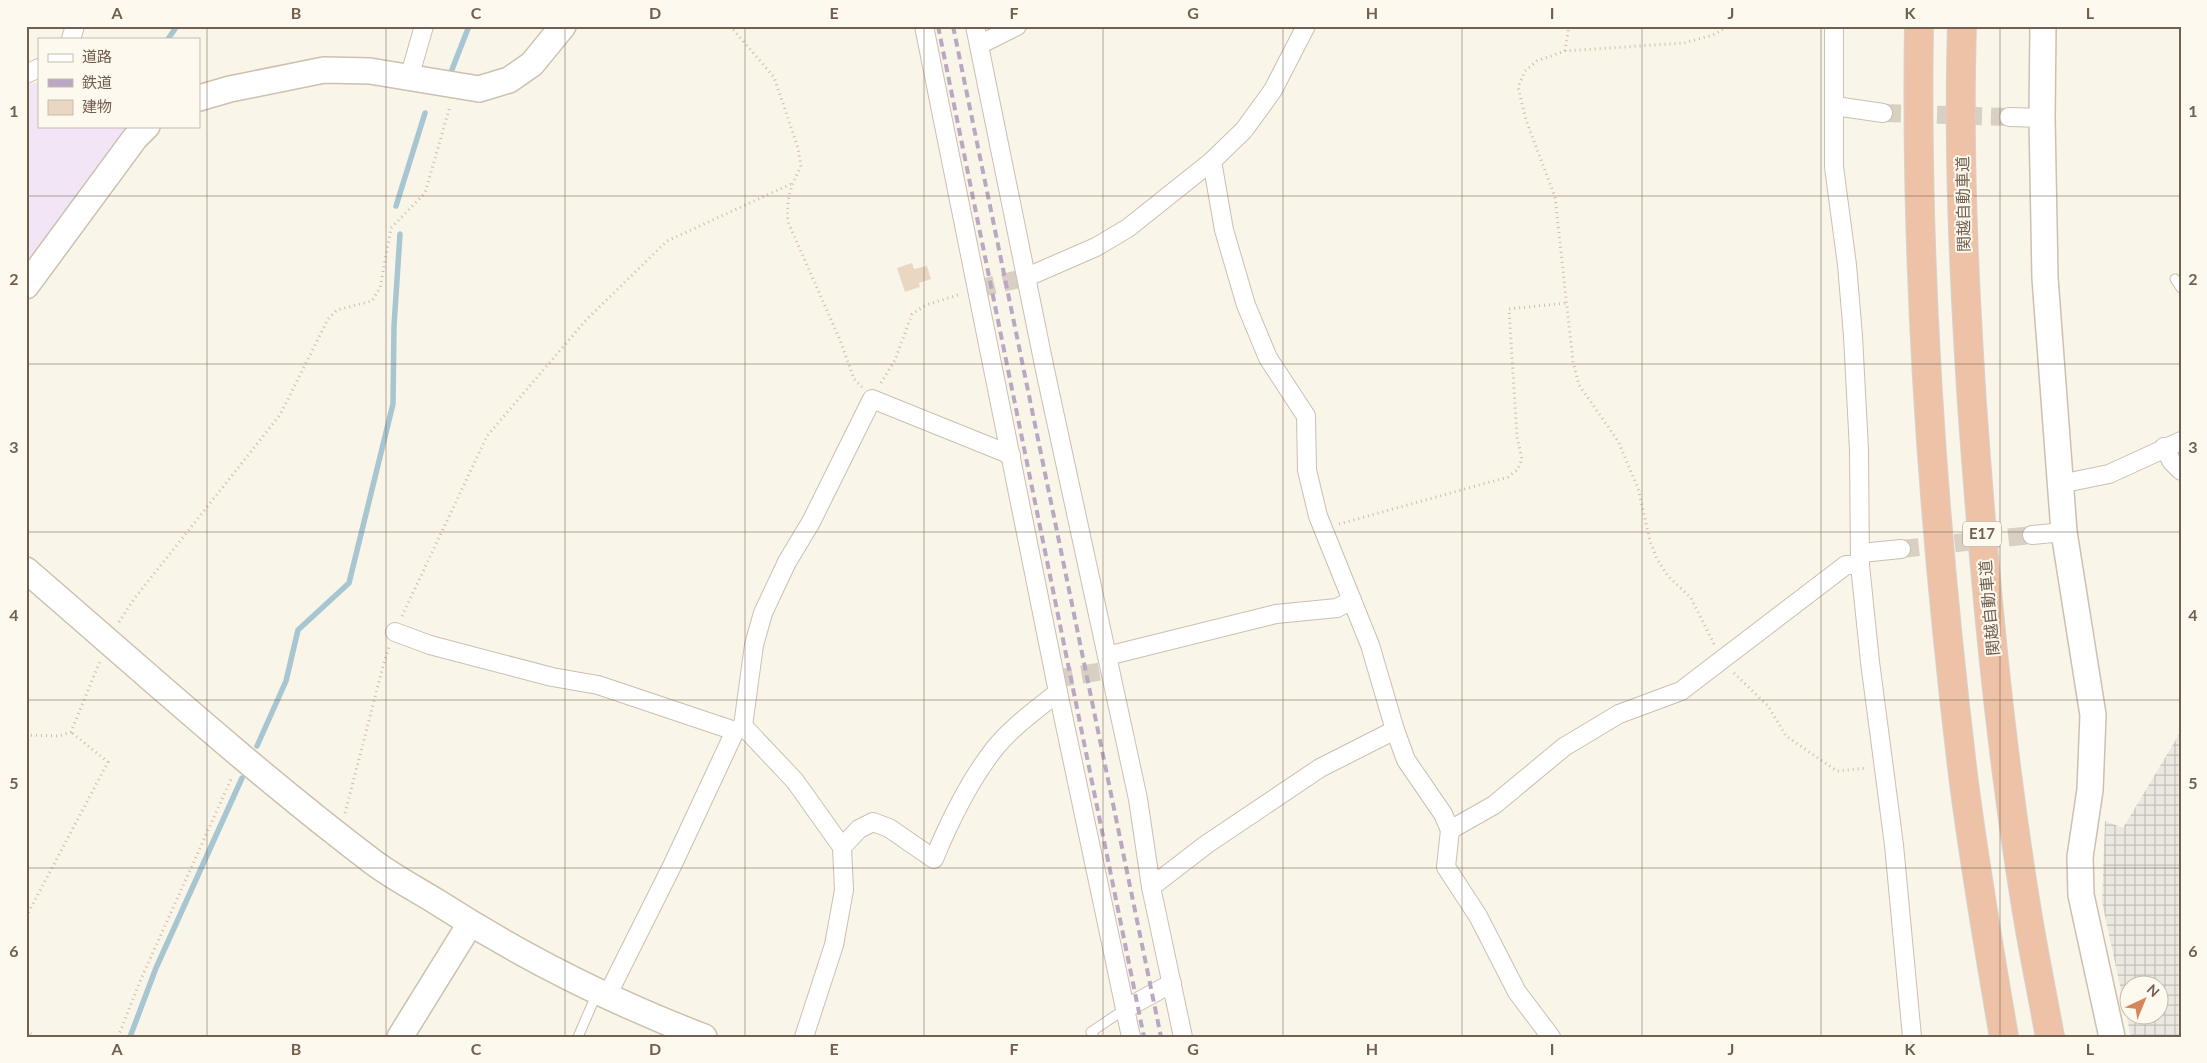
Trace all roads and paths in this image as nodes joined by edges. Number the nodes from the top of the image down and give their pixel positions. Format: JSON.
{"nodes":[{"id":1,"x":75,"y":26,"type":"edge"},
{"id":2,"x":424,"y":26,"type":"edge"},
{"id":3,"x":563,"y":26,"type":"edge"},
{"id":4,"x":730,"y":26,"type":"edge"},
{"id":5,"x":924,"y":26,"type":"edge"},
{"id":6,"x":975,"y":26,"type":"edge"},
{"id":7,"x":1017,"y":26,"type":"edge"},
{"id":8,"x":1306,"y":26,"type":"edge"},
{"id":9,"x":1569,"y":26,"type":"edge"},
{"id":10,"x":1728,"y":26,"type":"edge"},
{"id":11,"x":1834,"y":26,"type":"edge"},
{"id":12,"x":1918,"y":26,"type":"edge"},
{"id":13,"x":1962,"y":26,"type":"edge"},
{"id":14,"x":2043,"y":26,"type":"edge"},
{"id":15,"x":71,"y":38,"type":"edge"},
{"id":16,"x":979,"y":46,"type":"junction"},
{"id":17,"x":1565,"y":51,"type":"junction"},
{"id":18,"x":38,"y":68,"type":"edge"},
{"id":19,"x":26,"y":74,"type":"edge"},
{"id":20,"x":409,"y":78,"type":"junction"},
{"id":21,"x":456,"y":85,"type":"junction"},
{"id":22,"x":200,"y":98,"type":"edge"},
{"id":23,"x":1835,"y":106,"type":"junction"},
{"id":24,"x":1883,"y":113,"type":"tunnel mouth"},
{"id":25,"x":2009,"y":117,"type":"tunnel mouth"},
{"id":26,"x":2042,"y":118,"type":"junction"},
{"id":27,"x":144,"y":128,"type":"edge"},
{"id":28,"x":1212,"y":161,"type":"junction"},
{"id":29,"x":791,"y":184,"type":"junction"},
{"id":30,"x":1027,"y":277,"type":"junction"},
{"id":31,"x":2174,"y":279,"type":"dead end"},
{"id":32,"x":26,"y":286,"type":"edge"},
{"id":33,"x":2181,"y":288,"type":"edge"},
{"id":34,"x":977,"y":289,"type":"junction"},
{"id":35,"x":1566,"y":303,"type":"junction"},
{"id":36,"x":872,"y":399,"type":"junction"},
{"id":37,"x":2181,"y":441,"type":"edge"},
{"id":38,"x":2164,"y":447,"type":"junction"},
{"id":39,"x":1011,"y":454,"type":"junction"},
{"id":40,"x":2181,"y":471,"type":"edge"},
{"id":41,"x":2060,"y":484,"type":"junction"},
{"id":42,"x":1322,"y":529,"type":"junction"},
{"id":43,"x":2064,"y":532,"type":"junction"},
{"id":44,"x":2032,"y":536,"type":"tunnel mouth"},
{"id":45,"x":1901,"y":549,"type":"tunnel mouth"},
{"id":46,"x":1861,"y":559,"type":"junction"},
{"id":47,"x":26,"y":570,"type":"edge"},
{"id":48,"x":1352,"y":600,"type":"junction"},
{"id":49,"x":395,"y":632,"type":"junction"},
{"id":50,"x":108,"y":640,"type":"junction"},
{"id":51,"x":1107,"y":656,"type":"junction"},
{"id":52,"x":1722,"y":661,"type":"junction"},
{"id":53,"x":1058,"y":692,"type":"junction"},
{"id":54,"x":739,"y":728,"type":"junction"},
{"id":55,"x":1395,"y":730,"type":"junction"},
{"id":56,"x":71,"y":732,"type":"junction"},
{"id":57,"x":26,"y":735,"type":"edge"},
{"id":58,"x":242,"y":756,"type":"junction"},
{"id":59,"x":1884,"y":766,"type":"junction"},
{"id":60,"x":1450,"y":830,"type":"junction"},
{"id":61,"x":335,"y":831,"type":"junction"},
{"id":62,"x":842,"y":847,"type":"junction"},
{"id":63,"x":1152,"y":887,"type":"junction"},
{"id":64,"x":26,"y":917,"type":"edge"},
{"id":65,"x":470,"y":924,"type":"junction"},
{"id":66,"x":1172,"y":983,"type":"junction"},
{"id":67,"x":602,"y":994,"type":"junction"},
{"id":68,"x":1125,"y":1009,"type":"junction"},
{"id":69,"x":26,"y":1031,"type":"edge"},
{"id":70,"x":36,"y":1037,"type":"edge"},
{"id":71,"x":118,"y":1037,"type":"edge"},
{"id":72,"x":400,"y":1037,"type":"edge"},
{"id":73,"x":578,"y":1037,"type":"edge"},
{"id":74,"x":704,"y":1037,"type":"edge"},
{"id":75,"x":804,"y":1037,"type":"edge"},
{"id":76,"x":1094,"y":1037,"type":"edge"},
{"id":77,"x":1131,"y":1037,"type":"edge"},
{"id":78,"x":1183,"y":1037,"type":"edge"},
{"id":79,"x":1551,"y":1037,"type":"edge"},
{"id":80,"x":1912,"y":1037,"type":"edge"},
{"id":81,"x":2004,"y":1037,"type":"edge"},
{"id":82,"x":2050,"y":1037,"type":"edge"},
{"id":83,"x":2112,"y":1037,"type":"edge"}],
"edges":[{"from":1,"to":15,"type":"street"},
{"from":2,"to":20,"type":"street"},
{"from":3,"to":21,"type":"street"},
{"from":4,"to":29,"type":"path"},
{"from":5,"to":34,"type":"street"},
{"from":6,"to":16,"type":"street"},
{"from":7,"to":16,"type":"street"},
{"from":8,"to":28,"type":"street"},
{"from":9,"to":17,"type":"path"},
{"from":10,"to":17,"type":"path"},
{"from":11,"to":23,"type":"street"},
{"from":12,"to":81,"type":"highway","number":"E17"},
{"from":13,"to":82,"type":"highway","name":"関越自動車道","number":"E17"},
{"from":14,"to":26,"type":"street"},
{"from":16,"to":30,"type":"street"},
{"from":17,"to":35,"type":"path"},
{"from":18,"to":19,"type":"street"},
{"from":20,"to":21,"type":"street"},
{"from":20,"to":22,"type":"street"},
{"from":21,"to":50,"type":"path"},
{"from":23,"to":24,"type":"street"},
{"from":23,"to":46,"type":"street"},
{"from":25,"to":26,"type":"street"},
{"from":26,"to":41,"type":"street"},
{"from":27,"to":32,"type":"street"},
{"from":28,"to":30,"type":"street"},
{"from":28,"to":42,"type":"street"},
{"from":29,"to":36,"type":"path"},
{"from":29,"to":49,"type":"path"},
{"from":30,"to":51,"type":"street"},
{"from":31,"to":33,"type":"lane"},
{"from":34,"to":36,"type":"path"},
{"from":34,"to":39,"type":"street"},
{"from":35,"to":42,"type":"path"},
{"from":35,"to":52,"type":"path"},
{"from":36,"to":39,"type":"street"},
{"from":36,"to":54,"type":"street"},
{"from":37,"to":38,"type":"street"},
{"from":38,"to":40,"type":"street"},
{"from":38,"to":41,"type":"street"},
{"from":39,"to":53,"type":"street"},
{"from":41,"to":43,"type":"street"},
{"from":42,"to":48,"type":"street"},
{"from":43,"to":44,"type":"street"},
{"from":43,"to":83,"type":"street"},
{"from":45,"to":46,"type":"street"},
{"from":46,"to":52,"type":"street"},
{"from":46,"to":59,"type":"street"},
{"from":47,"to":50,"type":"street"},
{"from":48,"to":51,"type":"street"},
{"from":48,"to":55,"type":"street"},
{"from":49,"to":54,"type":"street"},
{"from":49,"to":61,"type":"path"},
{"from":50,"to":56,"type":"path"},
{"from":50,"to":58,"type":"street"},
{"from":51,"to":63,"type":"street"},
{"from":52,"to":59,"type":"path"},
{"from":52,"to":60,"type":"street"},
{"from":53,"to":62,"type":"street"},
{"from":53,"to":68,"type":"street"},
{"from":54,"to":62,"type":"street"},
{"from":54,"to":67,"type":"street"},
{"from":55,"to":60,"type":"street"},
{"from":55,"to":63,"type":"street"},
{"from":56,"to":57,"type":"path"},
{"from":56,"to":64,"type":"path"},
{"from":58,"to":61,"type":"street"},
{"from":58,"to":71,"type":"path"},
{"from":59,"to":80,"type":"street"},
{"from":60,"to":79,"type":"street"},
{"from":61,"to":65,"type":"street"},
{"from":62,"to":75,"type":"street"},
{"from":63,"to":66,"type":"street"},
{"from":65,"to":67,"type":"street"},
{"from":65,"to":72,"type":"street"},
{"from":66,"to":68,"type":"street"},
{"from":66,"to":78,"type":"street"},
{"from":67,"to":73,"type":"lane"},
{"from":67,"to":74,"type":"street"},
{"from":68,"to":76,"type":"lane"},
{"from":68,"to":77,"type":"street"},
{"from":69,"to":70,"type":"path"}]}
